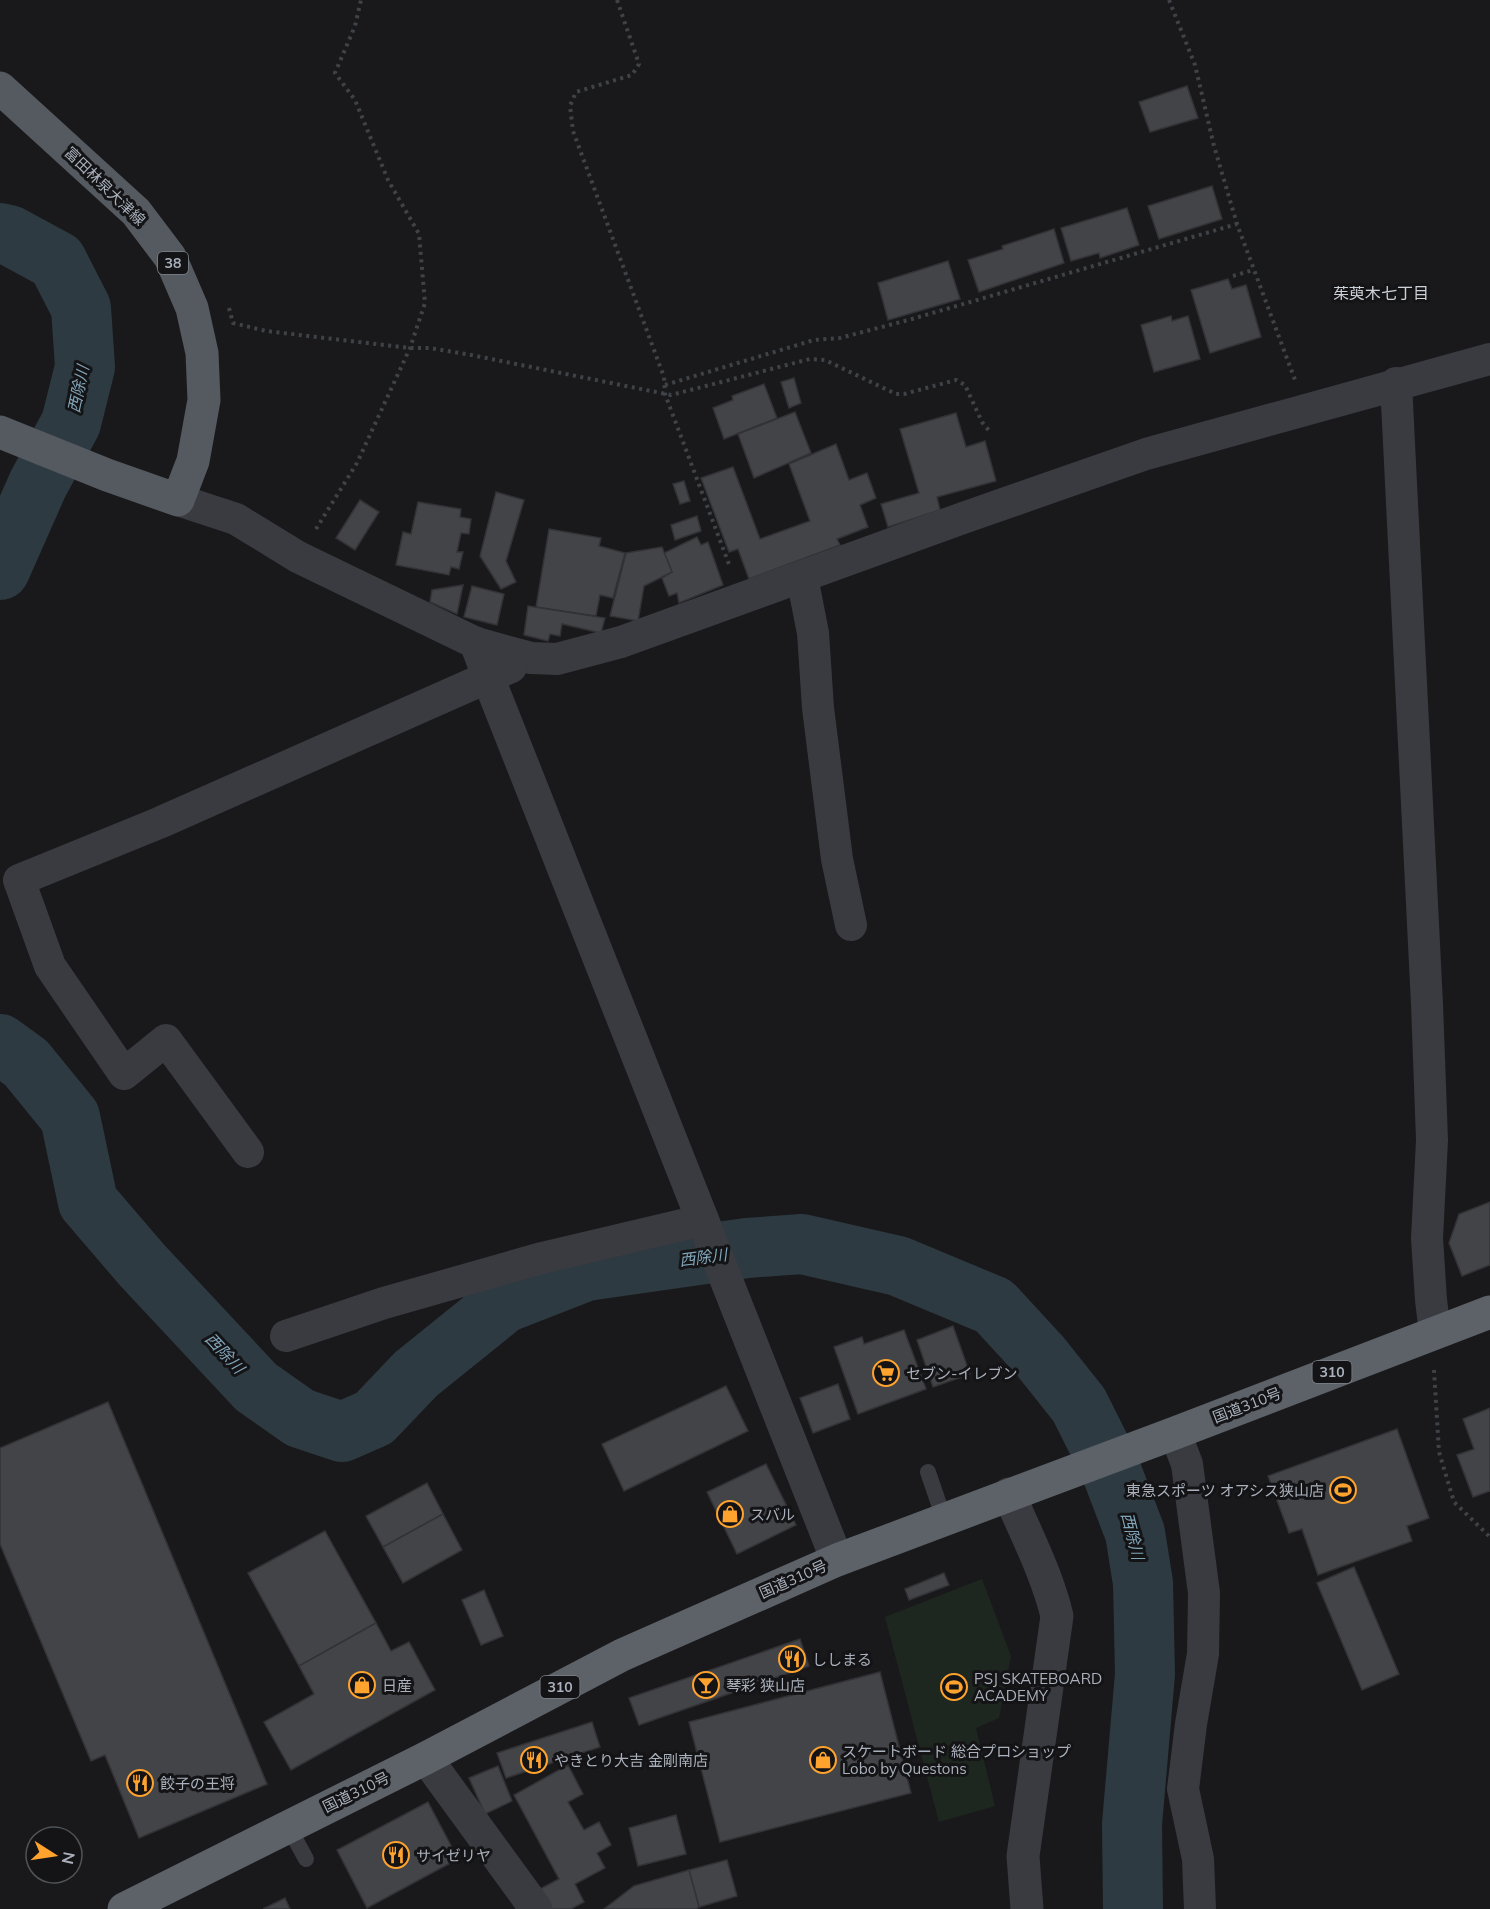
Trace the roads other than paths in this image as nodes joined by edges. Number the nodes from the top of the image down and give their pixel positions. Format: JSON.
{"nodes":[{"id":1,"x":0,"y":88,"type":"edge"},
{"id":2,"x":1490,"y":359,"type":"edge"},
{"id":3,"x":1396,"y":383,"type":"junction"},
{"id":4,"x":4,"y":433,"type":"edge"},
{"id":5,"x":178,"y":500,"type":"junction"},
{"id":6,"x":802,"y":577,"type":"junction"},
{"id":7,"x":476,"y":643,"type":"junction"},
{"id":8,"x":531,"y":658,"type":"junction"},
{"id":9,"x":488,"y":677,"type":"junction"},
{"id":10,"x":851,"y":925,"type":"dead end"},
{"id":11,"x":248,"y":1152,"type":"dead end"},
{"id":12,"x":705,"y":1225,"type":"junction"},
{"id":13,"x":1490,"y":1312,"type":"edge"},
{"id":14,"x":1435,"y":1333,"type":"junction"},
{"id":15,"x":286,"y":1336,"type":"dead end"},
{"id":16,"x":1167,"y":1436,"type":"junction"},
{"id":17,"x":928,"y":1472,"type":"dead end"},
{"id":18,"x":1009,"y":1494,"type":"junction"},
{"id":19,"x":944,"y":1519,"type":"junction"},
{"id":20,"x":837,"y":1560,"type":"junction"},
{"id":21,"x":426,"y":1758,"type":"junction"},
{"id":22,"x":288,"y":1826,"type":"junction"},
{"id":23,"x":306,"y":1859,"type":"dead end"},
{"id":24,"x":124,"y":1909,"type":"edge"},
{"id":25,"x":536,"y":1909,"type":"edge"},
{"id":26,"x":1027,"y":1909,"type":"edge"},
{"id":27,"x":1200,"y":1909,"type":"edge"}],
"edges":[{"from":1,"to":5,"type":"main road","name":"富田林泉大津線","number":"38"},
{"from":2,"to":3,"type":"street"},
{"from":3,"to":6,"type":"street"},
{"from":3,"to":14,"type":"street"},
{"from":4,"to":5,"type":"main road"},
{"from":5,"to":7,"type":"street"},
{"from":6,"to":8,"type":"street"},
{"from":6,"to":10,"type":"street"},
{"from":7,"to":8,"type":"street"},
{"from":7,"to":9,"type":"street"},
{"from":8,"to":9,"type":"street"},
{"from":9,"to":11,"type":"street"},
{"from":9,"to":12,"type":"street"},
{"from":12,"to":15,"type":"street"},
{"from":12,"to":20,"type":"street"},
{"from":13,"to":14,"type":"highway","name":"国道310号","number":"310"},
{"from":14,"to":16,"type":"highway","name":"国道310号","number":"310"},
{"from":16,"to":18,"type":"highway","name":"国道310号","number":"310"},
{"from":16,"to":27,"type":"street"},
{"from":17,"to":19,"type":"lane"},
{"from":18,"to":19,"type":"highway","name":"国道310号","number":"310"},
{"from":18,"to":26,"type":"street"},
{"from":19,"to":20,"type":"highway","name":"国道310号","number":"310"},
{"from":20,"to":21,"type":"highway","name":"国道310号","number":"310"},
{"from":21,"to":22,"type":"highway","name":"国道310号","number":"310"},
{"from":21,"to":25,"type":"street"},
{"from":22,"to":23,"type":"lane"},
{"from":22,"to":24,"type":"highway","name":"国道310号","number":"310"}]}
